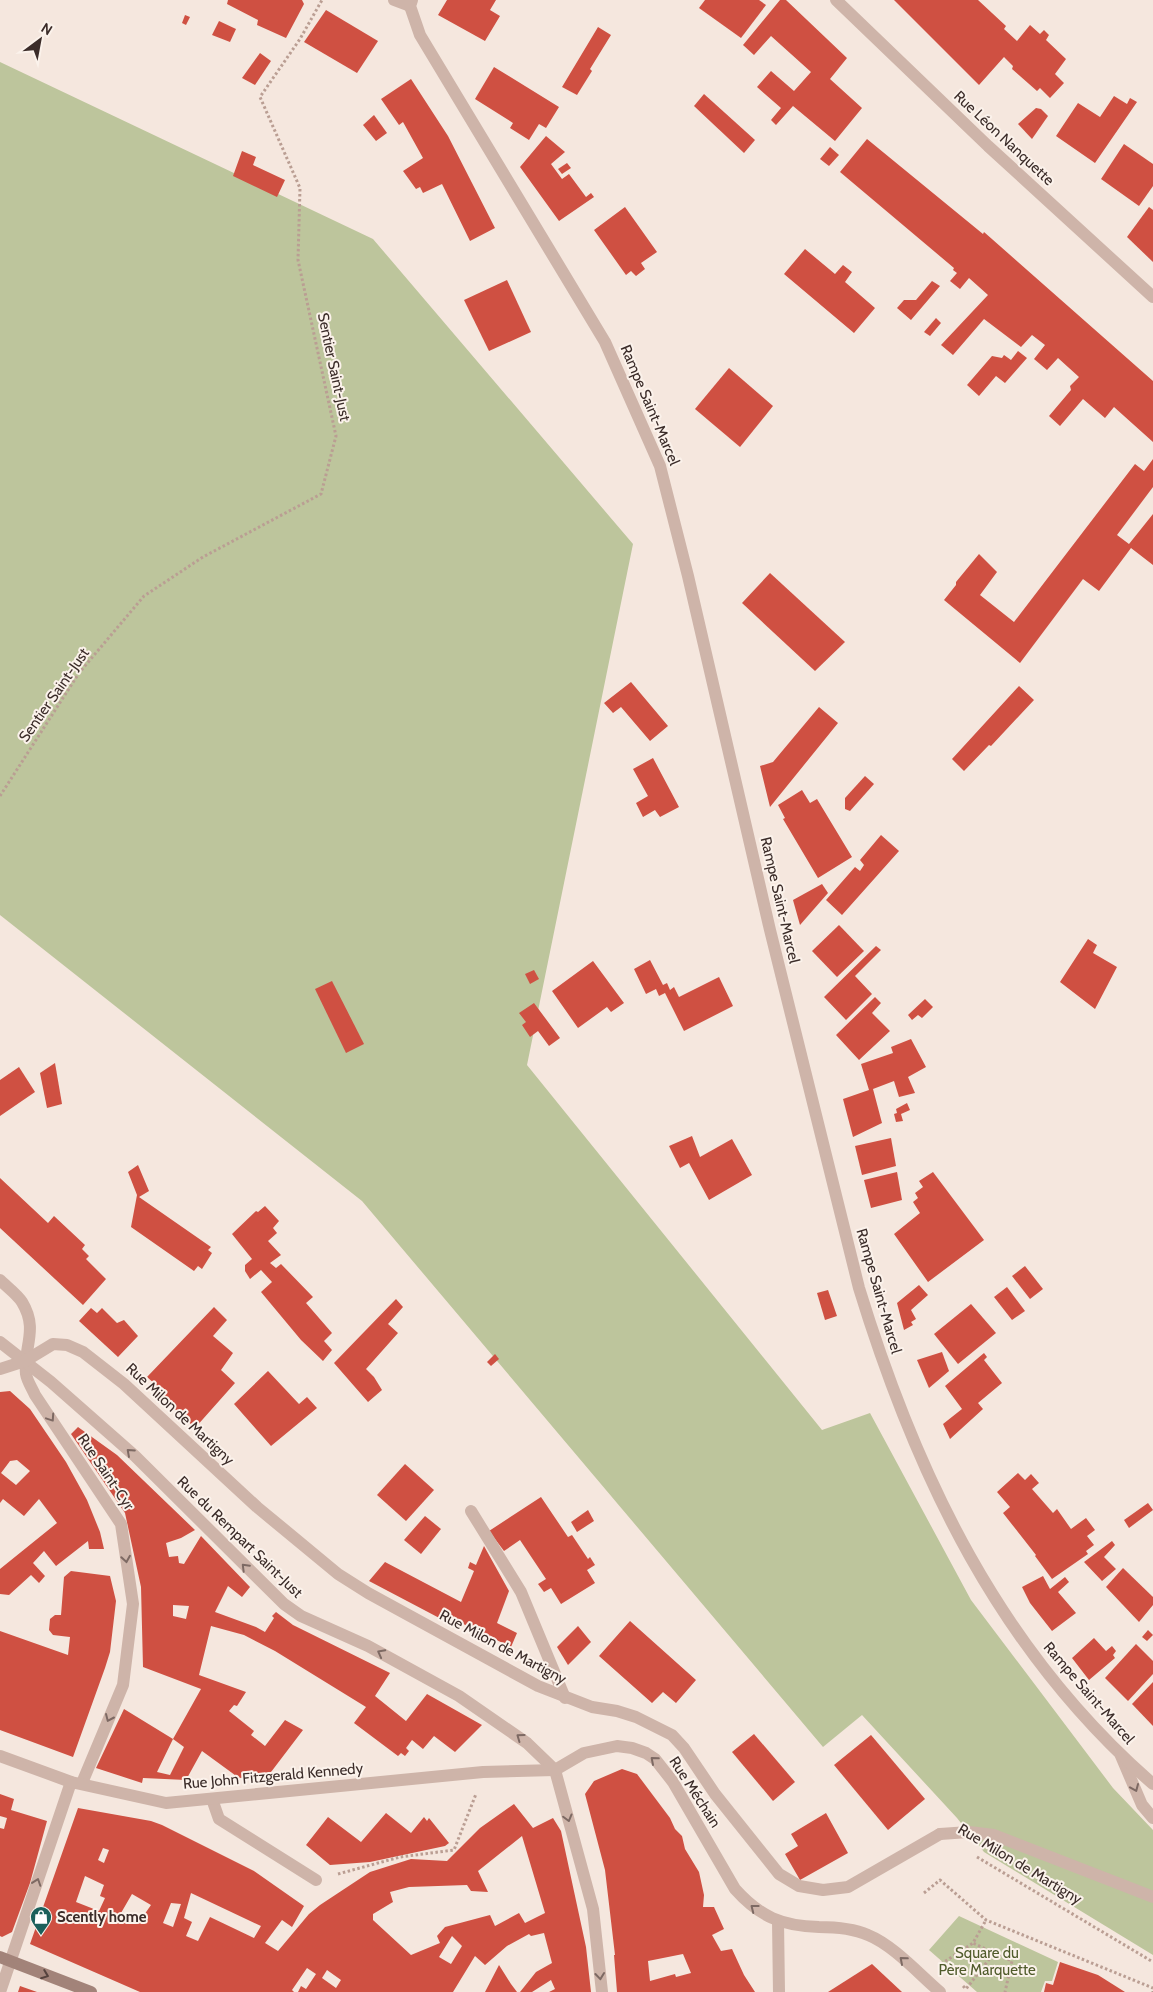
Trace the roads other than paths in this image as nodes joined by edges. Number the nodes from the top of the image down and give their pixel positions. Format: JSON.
{"nodes":[{"id":1,"x":394,"y":0,"type":"edge"},
{"id":2,"x":836,"y":0,"type":"edge"},
{"id":3,"x":411,"y":3,"type":"edge"},
{"id":4,"x":1153,"y":297,"type":"edge"},
{"id":5,"x":0,"y":1280,"type":"edge"},
{"id":6,"x":0,"y":1342,"type":"edge"},
{"id":7,"x":25,"y":1360,"type":"junction"},
{"id":8,"x":0,"y":1368,"type":"edge"},
{"id":9,"x":471,"y":1511,"type":"dead end"},
{"id":10,"x":565,"y":1698,"type":"junction"},
{"id":11,"x":0,"y":1756,"type":"edge"},
{"id":12,"x":1121,"y":1756,"type":"junction"},
{"id":13,"x":555,"y":1770,"type":"junction"},
{"id":14,"x":77,"y":1782,"type":"junction"},
{"id":15,"x":1153,"y":1784,"type":"edge"},
{"id":16,"x":212,"y":1799,"type":"junction"},
{"id":17,"x":1153,"y":1818,"type":"edge"},
{"id":18,"x":316,"y":1880,"type":"road end"},
{"id":19,"x":1153,"y":1898,"type":"edge"},
{"id":20,"x":778,"y":1921,"type":"junction"},
{"id":21,"x":5,"y":1959,"type":"edge"},
{"id":22,"x":0,"y":1992,"type":"edge"},
{"id":23,"x":91,"y":1992,"type":"edge"},
{"id":24,"x":602,"y":1992,"type":"edge"},
{"id":25,"x":779,"y":1992,"type":"edge"},
{"id":26,"x":940,"y":1992,"type":"edge"}],
"edges":[{"from":1,"to":3,"type":"street"},
{"from":2,"to":4,"type":"street","name":"Rue Léon Nanquette"},
{"from":3,"to":12,"type":"street","name":"Rampe Saint-Marcel"},
{"from":5,"to":7,"type":"street"},
{"from":6,"to":7,"type":"street","name":"Rue du Rempart Saint-Just"},
{"from":7,"to":8,"type":"street","name":"Rue Milon de Martigny"},
{"from":7,"to":10,"type":"street","name":"Rue Milon de Martigny"},
{"from":13,"to":7,"type":"street","name":"Rue du Rempart Saint-Just","one_way":true},
{"from":7,"to":14,"type":"street","name":"Rue Saint-Cyr","one_way":true},
{"from":9,"to":10,"type":"street"},
{"from":10,"to":19,"type":"street","name":"Rue Milon de Martigny"},
{"from":11,"to":14,"type":"street","name":"Rue John Fitzgerald Kennedy"},
{"from":12,"to":15,"type":"street","name":"Rampe Saint-Marcel"},
{"from":12,"to":17,"type":"street","one_way":true},
{"from":13,"to":16,"type":"street","name":"Rue John Fitzgerald Kennedy"},
{"from":20,"to":13,"type":"street","name":"Rue Méchain","one_way":true},
{"from":13,"to":24,"type":"street","one_way":true},
{"from":14,"to":16,"type":"street","name":"Rue John Fitzgerald Kennedy"},
{"from":21,"to":14,"type":"street","name":"Rue Saint-Cyr","one_way":true},
{"from":16,"to":18,"type":"street"},
{"from":20,"to":25,"type":"street"},
{"from":26,"to":20,"type":"street","name":"Rue Méchain","one_way":true},
{"from":21,"to":22,"type":"street","name":"Rue Saint-Cyr"},
{"from":21,"to":23,"type":"main road","one_way":true}]}
